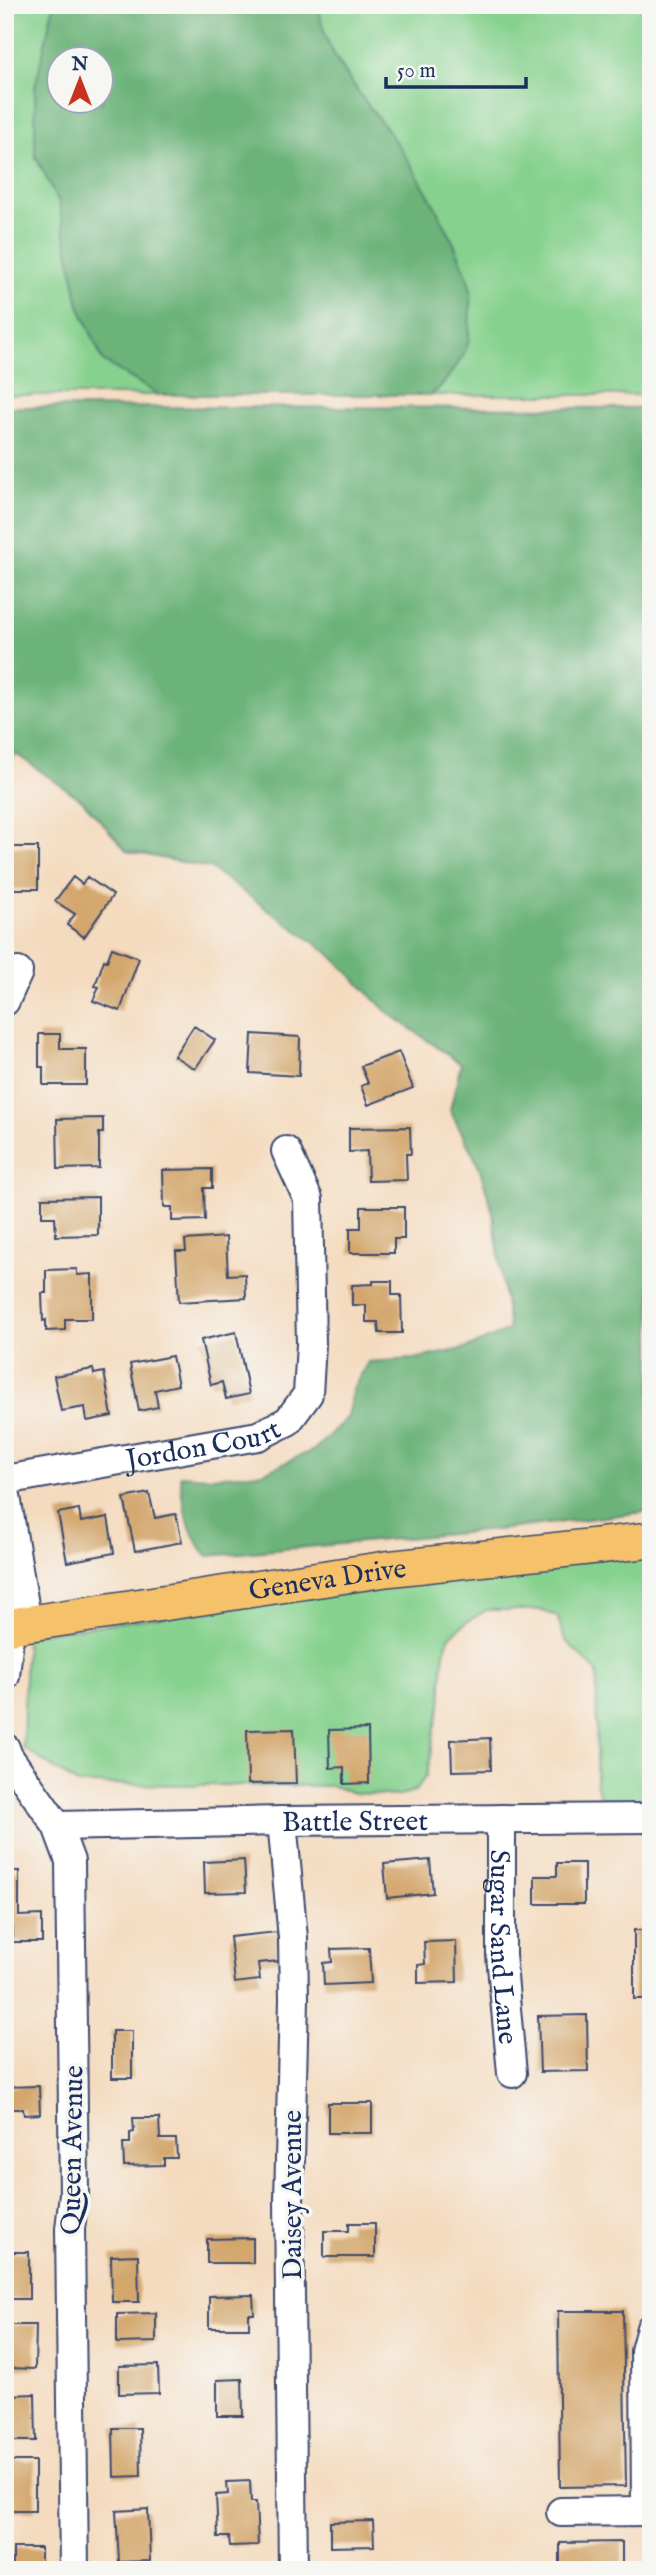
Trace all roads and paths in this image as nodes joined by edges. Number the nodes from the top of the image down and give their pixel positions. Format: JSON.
{"nodes":[{"id":1,"x":18,"y":972,"type":"dead end"},
{"id":2,"x":5,"y":1001,"type":"edge"},
{"id":3,"x":286,"y":1151,"type":"dead end"},
{"id":4,"x":5,"y":1480,"type":"edge"},
{"id":5,"x":5,"y":1490,"type":"edge"},
{"id":6,"x":651,"y":1540,"type":"edge"},
{"id":7,"x":14,"y":1626,"type":"edge"},
{"id":8,"x":5,"y":1676,"type":"edge"},
{"id":9,"x":5,"y":1748,"type":"edge"},
{"id":10,"x":651,"y":1818,"type":"edge"},
{"id":11,"x":501,"y":1819,"type":"junction"},
{"id":12,"x":282,"y":1821,"type":"junction"},
{"id":13,"x":57,"y":1826,"type":"junction"},
{"id":14,"x":512,"y":2073,"type":"dead end"},
{"id":15,"x":651,"y":2328,"type":"edge"},
{"id":16,"x":649,"y":2511,"type":"edge"},
{"id":17,"x":561,"y":2512,"type":"dead end"},
{"id":18,"x":74,"y":2570,"type":"edge"},
{"id":19,"x":293,"y":2570,"type":"edge"}],
"edges":[{"from":1,"to":2,"type":"street"},
{"from":3,"to":4,"type":"street","name":"Jordon Court"},
{"from":5,"to":7,"type":"street"},
{"from":6,"to":7,"type":"main road","name":"Geneva Drive"},
{"from":7,"to":8,"type":"street"},
{"from":9,"to":13,"type":"street","name":"Queen Avenue"},
{"from":10,"to":11,"type":"street","name":"Battle Street"},
{"from":11,"to":12,"type":"street","name":"Battle Street"},
{"from":11,"to":14,"type":"street","name":"Sugar Sand Lane"},
{"from":12,"to":13,"type":"street","name":"Battle Street"},
{"from":12,"to":19,"type":"street","name":"Daisey Avenue"},
{"from":13,"to":18,"type":"street","name":"Queen Avenue"},
{"from":15,"to":16,"type":"street"},
{"from":16,"to":17,"type":"street"}]}
